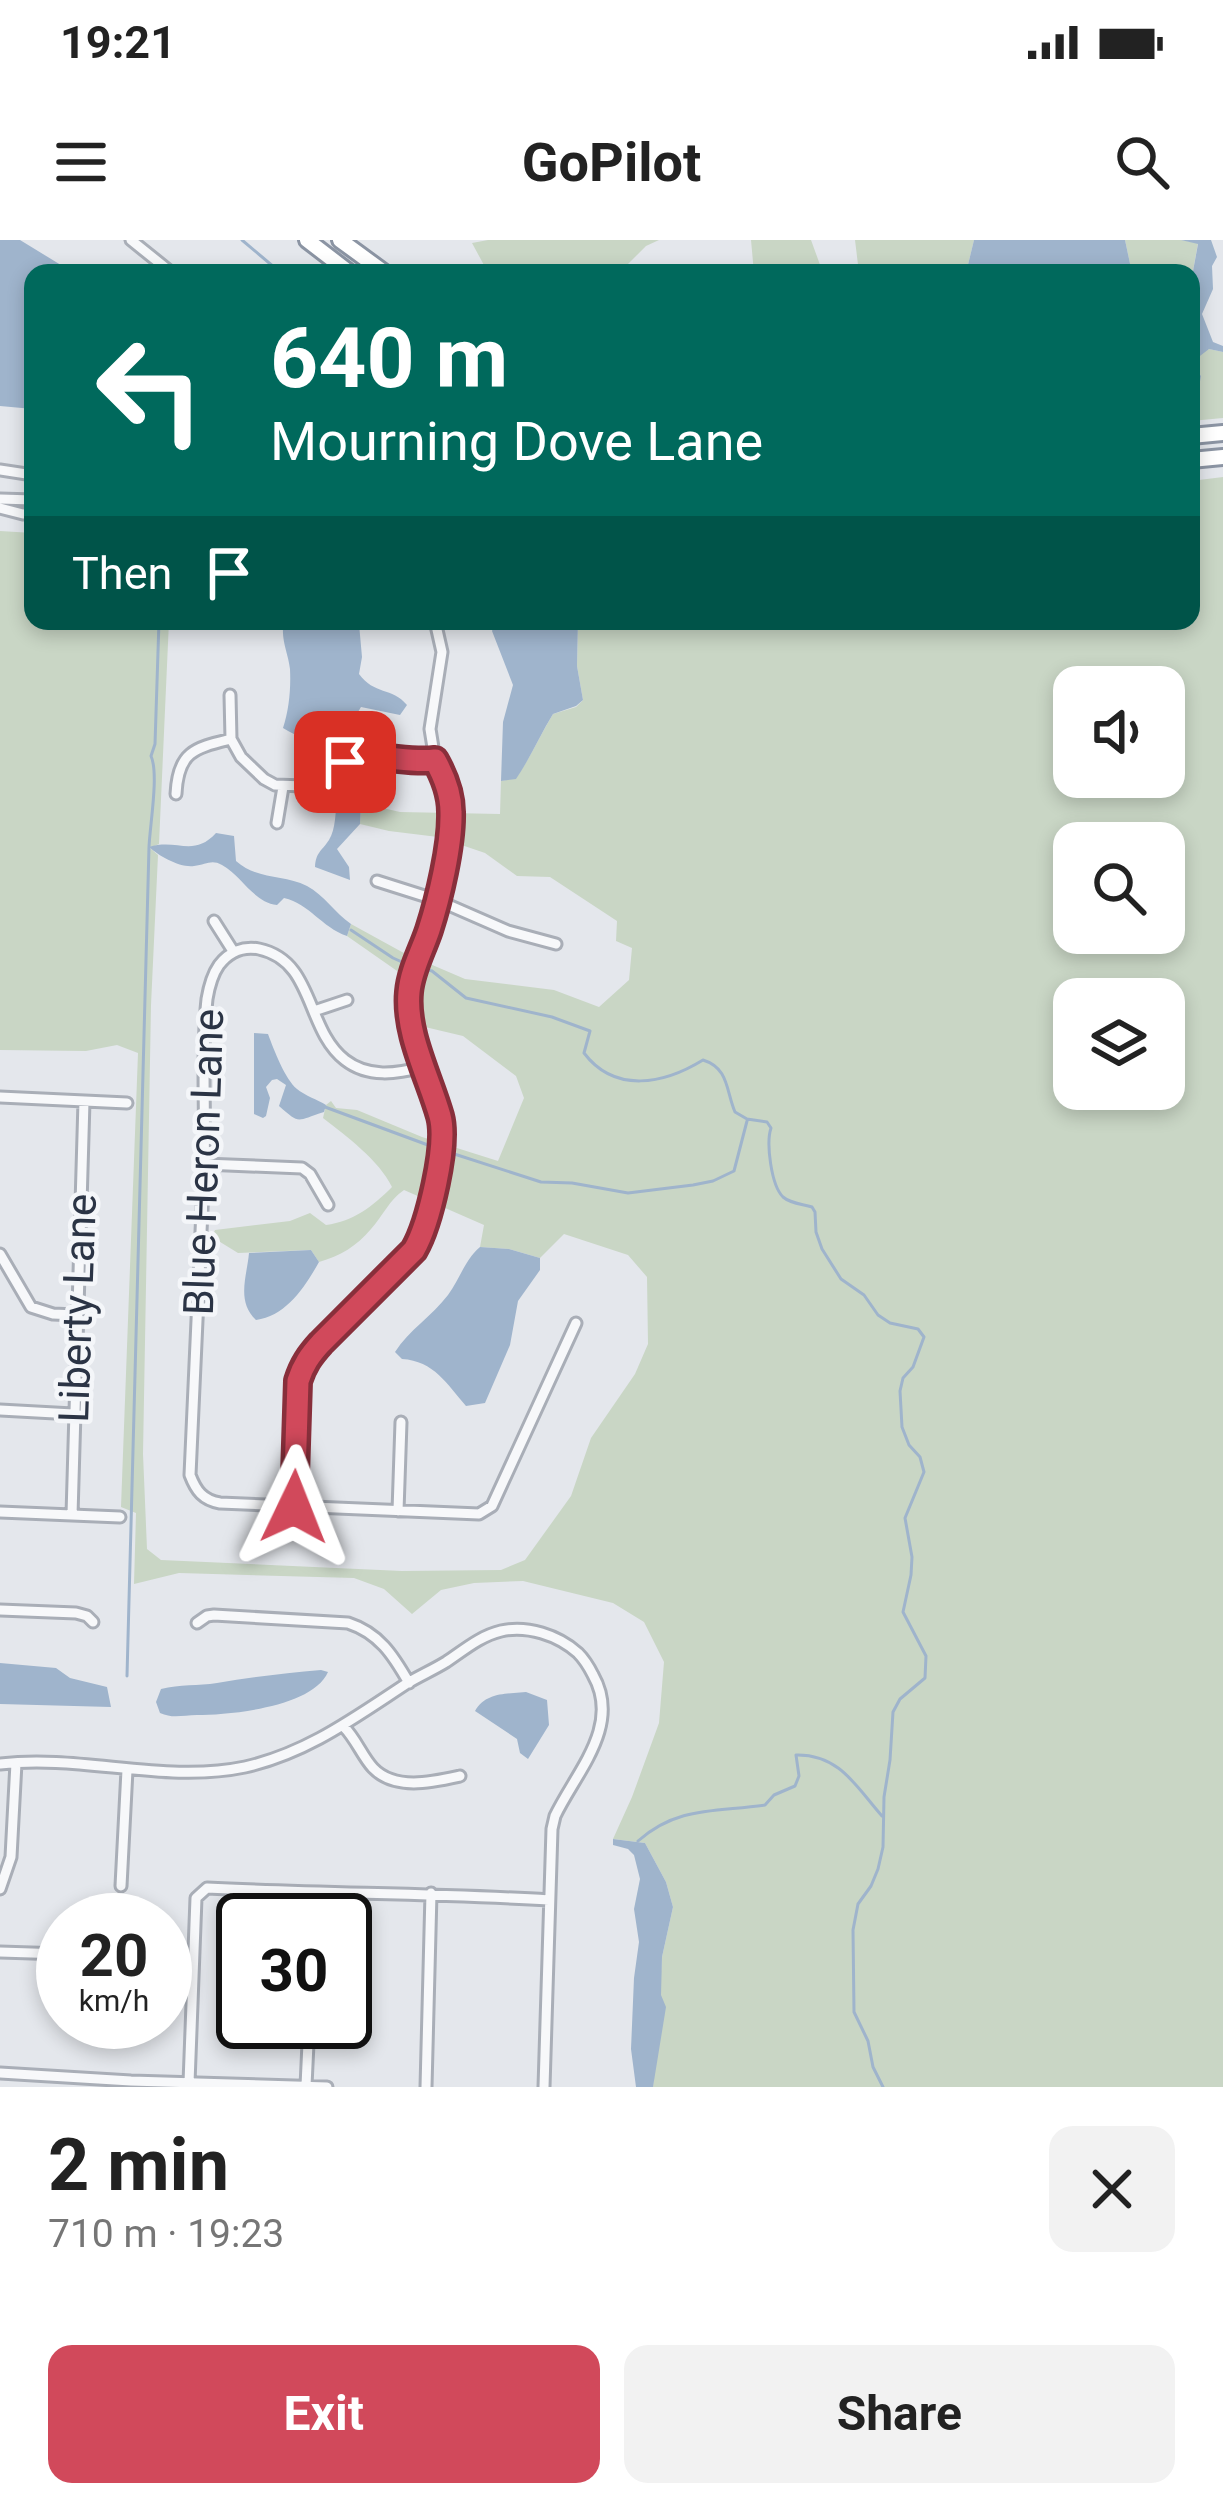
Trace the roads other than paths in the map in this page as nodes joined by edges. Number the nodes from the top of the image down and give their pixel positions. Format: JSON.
{"nodes":[{"id":1,"x":131,"y":240,"type":"edge"},
{"id":2,"x":307,"y":240,"type":"edge"},
{"id":3,"x":340,"y":240,"type":"edge"},
{"id":4,"x":353,"y":240,"type":"edge"},
{"id":5,"x":161,"y":264,"type":"edge"},
{"id":6,"x":338,"y":264,"type":"edge"},
{"id":7,"x":375,"y":264,"type":"edge"},
{"id":8,"x":378,"y":264,"type":"edge"},
{"id":9,"x":437,"y":630,"type":"edge"},
{"id":10,"x":230,"y":694,"type":"dead end"},
{"id":11,"x":231,"y":739,"type":"junction"},
{"id":12,"x":435,"y":760,"type":"junction"},
{"id":13,"x":283,"y":787,"type":"junction"},
{"id":14,"x":176,"y":794,"type":"dead end"},
{"id":15,"x":277,"y":823,"type":"dead end"},
{"id":16,"x":377,"y":881,"type":"dead end"},
{"id":17,"x":437,"y":900,"type":"junction"},
{"id":18,"x":214,"y":921,"type":"dead end"},
{"id":19,"x":556,"y":944,"type":"dead end"},
{"id":20,"x":233,"y":952,"type":"junction"},
{"id":21,"x":347,"y":1000,"type":"dead end"},
{"id":22,"x":314,"y":1011,"type":"junction"},
{"id":23,"x":423,"y":1067,"type":"junction"},
{"id":24,"x":0,"y":1097,"type":"edge"},
{"id":25,"x":84,"y":1101,"type":"junction"},
{"id":26,"x":127,"y":1102,"type":"dead end"},
{"id":27,"x":204,"y":1164,"type":"junction"},
{"id":28,"x":328,"y":1205,"type":"dead end"},
{"id":29,"x":0,"y":1254,"type":"edge"},
{"id":30,"x":76,"y":1315,"type":"junction"},
{"id":31,"x":576,"y":1323,"type":"dead end"},
{"id":32,"x":0,"y":1410,"type":"edge"},
{"id":33,"x":73,"y":1414,"type":"junction"},
{"id":34,"x":401,"y":1422,"type":"dead end"},
{"id":35,"x":294,"y":1507,"type":"junction"},
{"id":36,"x":398,"y":1511,"type":"junction"},
{"id":37,"x":0,"y":1512,"type":"edge"},
{"id":38,"x":72,"y":1515,"type":"junction"},
{"id":39,"x":120,"y":1517,"type":"dead end"},
{"id":40,"x":0,"y":1610,"type":"edge"},
{"id":41,"x":93,"y":1622,"type":"dead end"},
{"id":42,"x":197,"y":1623,"type":"dead end"},
{"id":43,"x":409,"y":1682,"type":"junction"},
{"id":44,"x":344,"y":1726,"type":"junction"},
{"id":45,"x":16,"y":1762,"type":"junction"},
{"id":46,"x":0,"y":1765,"type":"edge"},
{"id":47,"x":128,"y":1770,"type":"junction"},
{"id":48,"x":460,"y":1776,"type":"dead end"},
{"id":49,"x":122,"y":1886,"type":"dead end"},
{"id":50,"x":0,"y":1889,"type":"edge"},
{"id":51,"x":315,"y":1893,"type":"edge"},
{"id":52,"x":372,"y":1893,"type":"edge"},
{"id":53,"x":431,"y":1893,"type":"junction"},
{"id":54,"x":549,"y":1900,"type":"junction"},
{"id":55,"x":0,"y":1952,"type":"edge"},
{"id":56,"x":36,"y":1953,"type":"edge"},
{"id":57,"x":308,"y":2049,"type":"edge"},
{"id":58,"x":0,"y":2073,"type":"edge"},
{"id":59,"x":131,"y":2084,"type":"edge"},
{"id":60,"x":190,"y":2084,"type":"junction"},
{"id":61,"x":306,"y":2086,"type":"edge"},
{"id":62,"x":327,"y":2087,"type":"edge"},
{"id":63,"x":426,"y":2087,"type":"edge"},
{"id":64,"x":544,"y":2087,"type":"edge"}],
"edges":[{"from":1,"to":5,"type":"street"},
{"from":2,"to":6,"type":"highway"},
{"from":3,"to":7,"type":"highway"},
{"from":4,"to":8,"type":"highway"},
{"from":9,"to":12,"type":"street"},
{"from":10,"to":11,"type":"street"},
{"from":11,"to":13,"type":"street"},
{"from":11,"to":14,"type":"street"},
{"from":12,"to":13,"type":"street"},
{"from":12,"to":17,"type":"street"},
{"from":13,"to":15,"type":"street"},
{"from":16,"to":17,"type":"street"},
{"from":17,"to":19,"type":"street"},
{"from":17,"to":23,"type":"street"},
{"from":18,"to":20,"type":"street"},
{"from":20,"to":22,"type":"street","name":"Blue Heron Lane"},
{"from":20,"to":27,"type":"street","name":"Blue Heron Lane"},
{"from":21,"to":22,"type":"street"},
{"from":22,"to":23,"type":"street","name":"Blue Heron Lane"},
{"from":23,"to":35,"type":"street"},
{"from":24,"to":25,"type":"street"},
{"from":25,"to":26,"type":"street"},
{"from":25,"to":30,"type":"street","name":"Liberty Lane"},
{"from":27,"to":28,"type":"street"},
{"from":27,"to":35,"type":"street","name":"Blue Heron Lane"},
{"from":29,"to":30,"type":"street"},
{"from":30,"to":33,"type":"street","name":"Liberty Lane"},
{"from":31,"to":36,"type":"street"},
{"from":32,"to":33,"type":"street"},
{"from":33,"to":38,"type":"street","name":"Liberty Lane"},
{"from":34,"to":36,"type":"street"},
{"from":35,"to":36,"type":"street"},
{"from":37,"to":38,"type":"street"},
{"from":38,"to":39,"type":"street"},
{"from":40,"to":41,"type":"street"},
{"from":42,"to":43,"type":"street"},
{"from":43,"to":44,"type":"street"},
{"from":43,"to":54,"type":"street"},
{"from":44,"to":47,"type":"street"},
{"from":44,"to":48,"type":"street"},
{"from":45,"to":46,"type":"street"},
{"from":45,"to":47,"type":"street"},
{"from":45,"to":50,"type":"street"},
{"from":47,"to":49,"type":"street"},
{"from":51,"to":60,"type":"street"},
{"from":52,"to":53,"type":"street"},
{"from":53,"to":54,"type":"street"},
{"from":53,"to":63,"type":"street"},
{"from":54,"to":64,"type":"street"},
{"from":55,"to":56,"type":"street"},
{"from":57,"to":61,"type":"street"},
{"from":58,"to":59,"type":"street"},
{"from":59,"to":60,"type":"street"},
{"from":60,"to":61,"type":"street"},
{"from":61,"to":62,"type":"street"}]}
